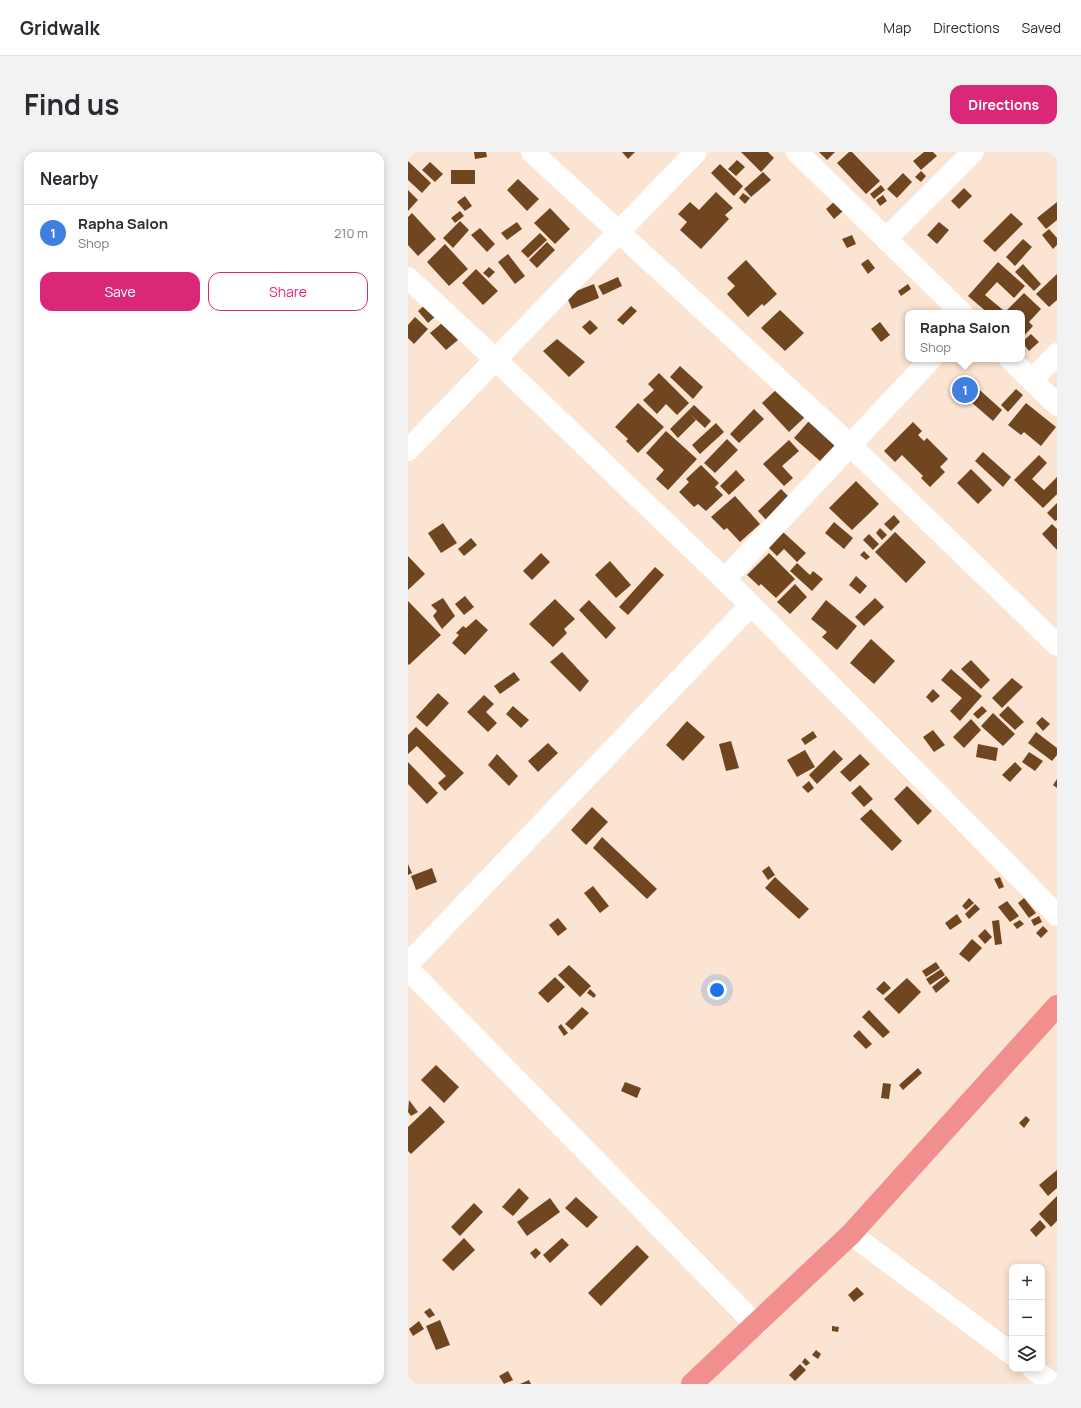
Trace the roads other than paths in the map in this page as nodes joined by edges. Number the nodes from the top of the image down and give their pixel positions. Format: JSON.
{"nodes":[{"id":1,"x":532,"y":152,"type":"edge"},
{"id":2,"x":696,"y":152,"type":"edge"},
{"id":3,"x":797,"y":152,"type":"edge"},
{"id":4,"x":973,"y":152,"type":"edge"},
{"id":5,"x":619,"y":232,"type":"junction"},
{"id":6,"x":886,"y":239,"type":"junction"},
{"id":7,"x":408,"y":278,"type":"edge"},
{"id":8,"x":959,"y":310,"type":"edge"},
{"id":9,"x":1057,"y":354,"type":"edge"},
{"id":10,"x":496,"y":359,"type":"junction"},
{"id":11,"x":928,"y":362,"type":"edge"},
{"id":12,"x":1013,"y":362,"type":"edge"},
{"id":13,"x":1032,"y":380,"type":"junction"},
{"id":14,"x":1057,"y":405,"type":"edge"},
{"id":15,"x":850,"y":445,"type":"junction"},
{"id":16,"x":408,"y":450,"type":"edge"},
{"id":17,"x":724,"y":580,"type":"junction"},
{"id":18,"x":751,"y":605,"type":"junction"},
{"id":19,"x":1057,"y":645,"type":"edge"},
{"id":20,"x":1057,"y":915,"type":"edge"},
{"id":21,"x":408,"y":964,"type":"edge"},
{"id":22,"x":408,"y":969,"type":"edge"},
{"id":23,"x":1057,"y":1006,"type":"edge"},
{"id":24,"x":851,"y":1234,"type":"junction"},
{"id":25,"x":756,"y":1325,"type":"junction"},
{"id":26,"x":1009,"y":1352,"type":"edge"},
{"id":27,"x":1037,"y":1372,"type":"edge"},
{"id":28,"x":692,"y":1384,"type":"edge"},
{"id":29,"x":1053,"y":1384,"type":"edge"}],
"edges":[{"from":1,"to":5,"type":"street"},
{"from":2,"to":5,"type":"street"},
{"from":3,"to":6,"type":"street"},
{"from":4,"to":6,"type":"street"},
{"from":5,"to":10,"type":"street"},
{"from":5,"to":15,"type":"street"},
{"from":6,"to":8,"type":"street"},
{"from":7,"to":10,"type":"street"},
{"from":9,"to":13,"type":"street"},
{"from":10,"to":16,"type":"street"},
{"from":10,"to":17,"type":"street"},
{"from":11,"to":15,"type":"street"},
{"from":12,"to":13,"type":"street"},
{"from":13,"to":14,"type":"street"},
{"from":15,"to":17,"type":"street"},
{"from":15,"to":19,"type":"street"},
{"from":17,"to":18,"type":"street"},
{"from":18,"to":20,"type":"street"},
{"from":18,"to":21,"type":"street"},
{"from":22,"to":25,"type":"street"},
{"from":23,"to":24,"type":"highway"},
{"from":24,"to":25,"type":"highway"},
{"from":24,"to":26,"type":"street"},
{"from":25,"to":28,"type":"highway"},
{"from":27,"to":29,"type":"street"}]}
